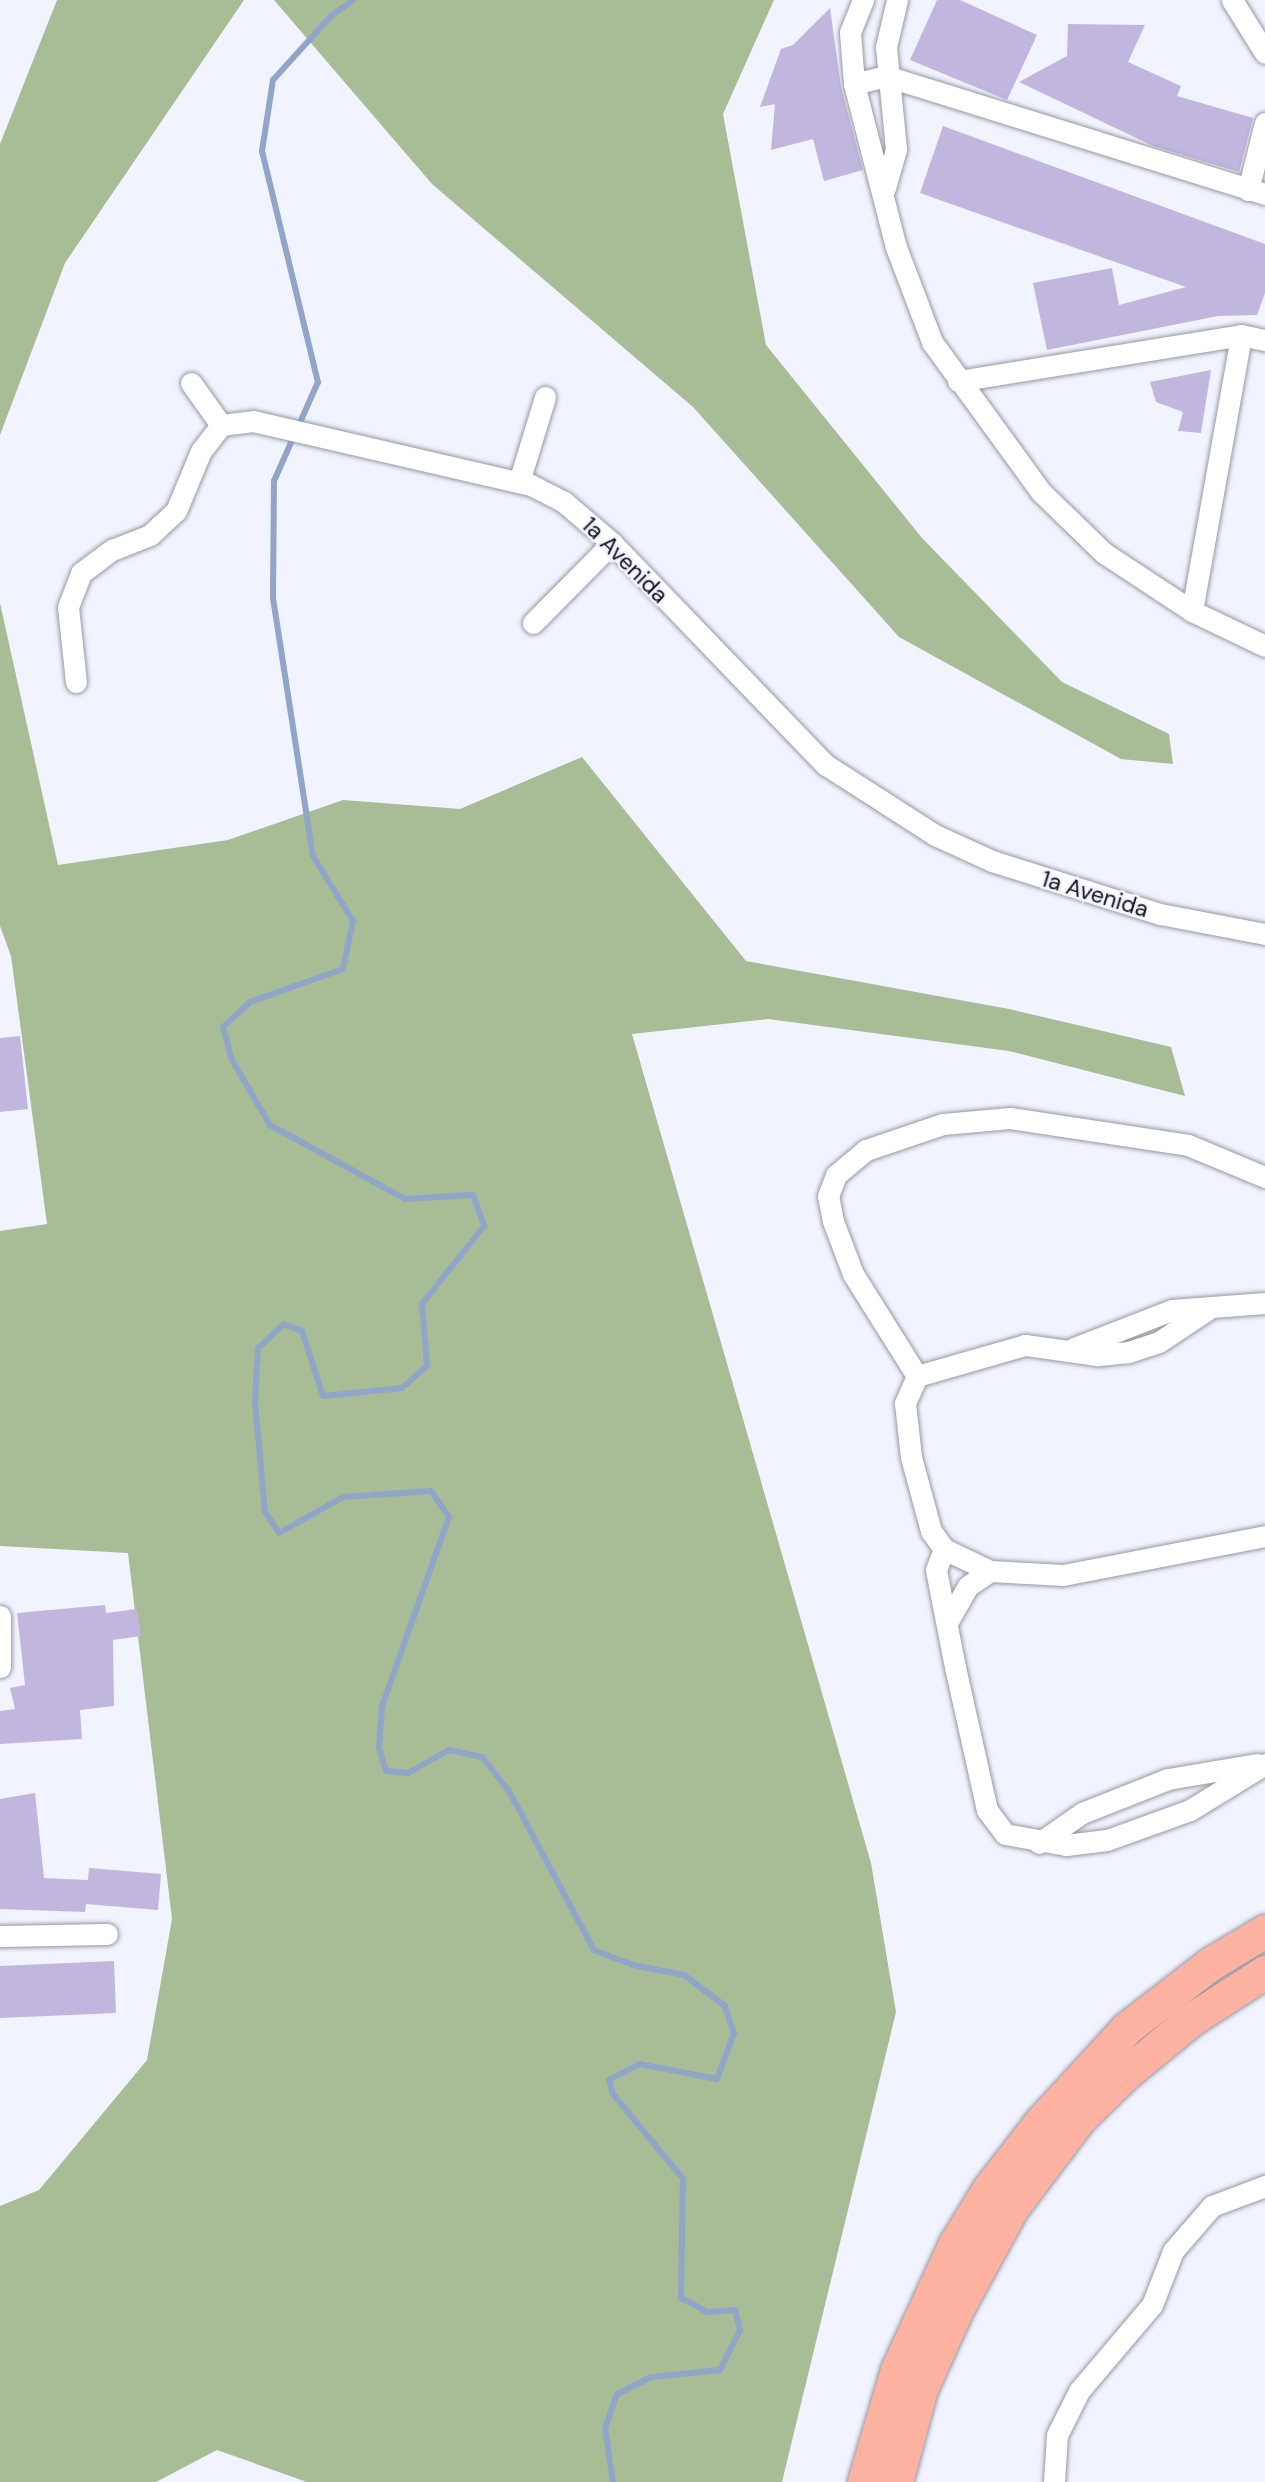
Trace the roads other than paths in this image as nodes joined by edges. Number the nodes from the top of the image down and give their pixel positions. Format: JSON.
{"nodes":[{"id":1,"x":863,"y":0,"type":"edge"},
{"id":2,"x":897,"y":0,"type":"edge"},
{"id":3,"x":1232,"y":0,"type":"edge"},
{"id":4,"x":1265,"y":53,"type":"edge"},
{"id":5,"x":886,"y":76,"type":"junction"},
{"id":6,"x":854,"y":84,"type":"junction"},
{"id":7,"x":1265,"y":123,"type":"edge"},
{"id":8,"x":885,"y":188,"type":"junction"},
{"id":9,"x":1257,"y":192,"type":"edge"},
{"id":10,"x":1241,"y":335,"type":"junction"},
{"id":11,"x":1265,"y":340,"type":"edge"},
{"id":12,"x":958,"y":382,"type":"junction"},
{"id":13,"x":191,"y":383,"type":"dead end"},
{"id":14,"x":545,"y":397,"type":"dead end"},
{"id":15,"x":221,"y":425,"type":"junction"},
{"id":16,"x":519,"y":482,"type":"junction"},
{"id":17,"x":612,"y":543,"type":"junction"},
{"id":18,"x":1192,"y":611,"type":"junction"},
{"id":19,"x":533,"y":623,"type":"dead end"},
{"id":20,"x":1265,"y":646,"type":"edge"},
{"id":21,"x":76,"y":682,"type":"dead end"},
{"id":22,"x":1265,"y":934,"type":"edge"},
{"id":23,"x":1265,"y":1177,"type":"edge"},
{"id":24,"x":1265,"y":1303,"type":"edge"},
{"id":25,"x":917,"y":1376,"type":"junction"},
{"id":26,"x":1265,"y":1536,"type":"edge"},
{"id":27,"x":944,"y":1549,"type":"junction"},
{"id":28,"x":990,"y":1571,"type":"junction"},
{"id":29,"x":0,"y":1616,"type":"edge"},
{"id":30,"x":948,"y":1621,"type":"junction"},
{"id":31,"x":0,"y":1667,"type":"edge"},
{"id":32,"x":1265,"y":1763,"type":"edge"},
{"id":33,"x":1038,"y":1843,"type":"junction"},
{"id":34,"x":1265,"y":1931,"type":"edge"},
{"id":35,"x":107,"y":1934,"type":"dead end"},
{"id":36,"x":0,"y":1936,"type":"edge"},
{"id":37,"x":1265,"y":1972,"type":"edge"},
{"id":38,"x":1265,"y":2186,"type":"edge"},
{"id":39,"x":864,"y":2482,"type":"edge"},
{"id":40,"x":896,"y":2482,"type":"edge"},
{"id":41,"x":1054,"y":2482,"type":"edge"}],
"edges":[{"from":1,"to":6,"type":"street"},
{"from":2,"to":5,"type":"street"},
{"from":3,"to":4,"type":"street"},
{"from":5,"to":6,"type":"street"},
{"from":5,"to":8,"type":"street"},
{"from":5,"to":9,"type":"street"},
{"from":6,"to":8,"type":"street"},
{"from":7,"to":9,"type":"street"},
{"from":8,"to":12,"type":"street"},
{"from":10,"to":11,"type":"street"},
{"from":10,"to":12,"type":"street"},
{"from":10,"to":18,"type":"street"},
{"from":12,"to":18,"type":"street"},
{"from":13,"to":15,"type":"street"},
{"from":14,"to":16,"type":"street"},
{"from":15,"to":16,"type":"street","name":"1a Avenida"},
{"from":15,"to":21,"type":"street"},
{"from":16,"to":17,"type":"street","name":"1a Avenida"},
{"from":17,"to":19,"type":"street"},
{"from":17,"to":22,"type":"street","name":"1a Avenida"},
{"from":18,"to":20,"type":"street"},
{"from":23,"to":25,"type":"street"},
{"from":24,"to":25,"type":"street"},
{"from":25,"to":27,"type":"street"},
{"from":26,"to":28,"type":"street"},
{"from":27,"to":28,"type":"street"},
{"from":27,"to":30,"type":"street"},
{"from":28,"to":30,"type":"street"},
{"from":29,"to":31,"type":"street"},
{"from":30,"to":33,"type":"street"},
{"from":32,"to":33,"type":"street"},
{"from":32,"to":33,"type":"street"},
{"from":34,"to":39,"type":"main road"},
{"from":35,"to":36,"type":"street"},
{"from":37,"to":40,"type":"main road"},
{"from":38,"to":41,"type":"street"}]}
